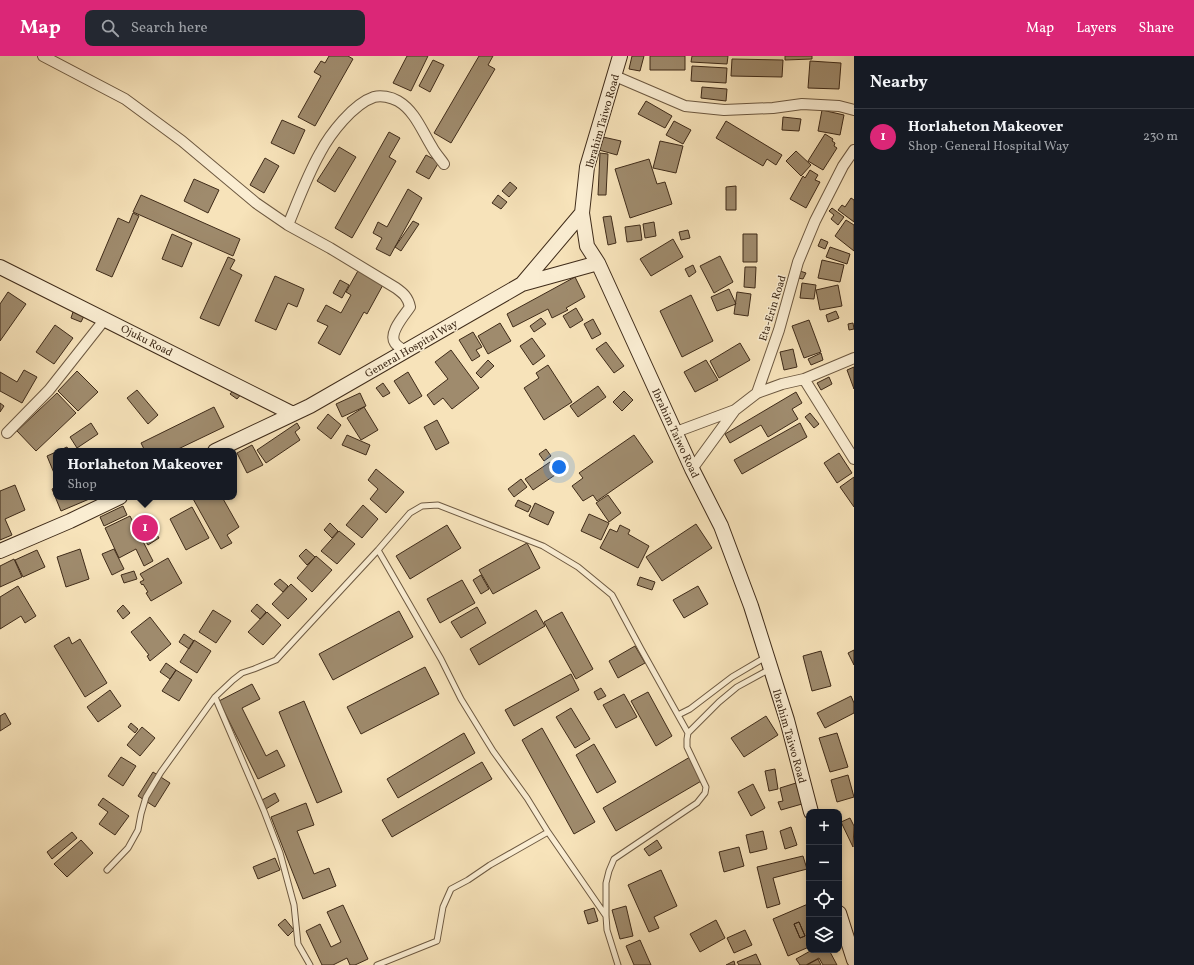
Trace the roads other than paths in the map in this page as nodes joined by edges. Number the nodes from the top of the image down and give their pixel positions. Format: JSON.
{"nodes":[{"id":1,"x":43,"y":56,"type":"edge"},
{"id":2,"x":620,"y":56,"type":"edge"},
{"id":3,"x":615,"y":76,"type":"junction"},
{"id":4,"x":854,"y":110,"type":"edge"},
{"id":5,"x":854,"y":150,"type":"edge"},
{"id":6,"x":444,"y":164,"type":"dead end"},
{"id":7,"x":582,"y":213,"type":"junction"},
{"id":8,"x":288,"y":225,"type":"junction"},
{"id":9,"x":598,"y":263,"type":"junction"},
{"id":10,"x":0,"y":267,"type":"edge"},
{"id":11,"x":522,"y":284,"type":"junction"},
{"id":12,"x":105,"y":319,"type":"junction"},
{"id":13,"x":405,"y":351,"type":"junction"},
{"id":14,"x":854,"y":358,"type":"edge"},
{"id":15,"x":804,"y":379,"type":"junction"},
{"id":16,"x":757,"y":394,"type":"junction"},
{"id":17,"x":735,"y":410,"type":"junction"},
{"id":18,"x":293,"y":414,"type":"junction"},
{"id":19,"x":676,"y":432,"type":"junction"},
{"id":20,"x":8,"y":433,"type":"dead end"},
{"id":21,"x":221,"y":448,"type":"edge"},
{"id":22,"x":854,"y":459,"type":"edge"},
{"id":23,"x":692,"y":469,"type":"junction"},
{"id":24,"x":114,"y":500,"type":"edge"},
{"id":25,"x":378,"y":550,"type":"junction"},
{"id":26,"x":0,"y":551,"type":"edge"},
{"id":27,"x":769,"y":663,"type":"junction"},
{"id":28,"x":215,"y":697,"type":"junction"},
{"id":29,"x":678,"y":715,"type":"junction"},
{"id":30,"x":688,"y":733,"type":"junction"},
{"id":31,"x":810,"y":809,"type":"edge"},
{"id":32,"x":548,"y":832,"type":"junction"},
{"id":33,"x":106,"y":870,"type":"dead end"},
{"id":34,"x":606,"y":916,"type":"junction"},
{"id":35,"x":840,"y":917,"type":"edge"},
{"id":36,"x":854,"y":960,"type":"edge"},
{"id":37,"x":310,"y":965,"type":"edge"},
{"id":38,"x":377,"y":965,"type":"edge"},
{"id":39,"x":618,"y":965,"type":"edge"}],
"edges":[{"from":1,"to":8,"type":"street"},
{"from":2,"to":3,"type":"main road","name":"Ibrahim Taiwo Road"},
{"from":3,"to":4,"type":"street"},
{"from":3,"to":7,"type":"main road","name":"Ibrahim Taiwo Road"},
{"from":5,"to":16,"type":"street","name":"Eta-Erin Road"},
{"from":6,"to":8,"type":"street"},
{"from":7,"to":9,"type":"main road","name":"Ibrahim Taiwo Road"},
{"from":7,"to":11,"type":"main road","name":"General Hospital Way"},
{"from":8,"to":13,"type":"street"},
{"from":9,"to":11,"type":"main road"},
{"from":9,"to":19,"type":"main road","name":"Ibrahim Taiwo Road"},
{"from":10,"to":12,"type":"main road","name":"Ojuku Road"},
{"from":11,"to":13,"type":"main road","name":"General Hospital Way"},
{"from":12,"to":18,"type":"main road","name":"Ojuku Road"},
{"from":12,"to":20,"type":"street"},
{"from":13,"to":18,"type":"main road","name":"General Hospital Way"},
{"from":14,"to":15,"type":"street"},
{"from":15,"to":16,"type":"street"},
{"from":15,"to":22,"type":"street"},
{"from":16,"to":17,"type":"street"},
{"from":17,"to":19,"type":"street"},
{"from":17,"to":23,"type":"street"},
{"from":18,"to":21,"type":"main road","name":"General Hospital Way"},
{"from":19,"to":23,"type":"main road","name":"Ibrahim Taiwo Road"},
{"from":23,"to":27,"type":"main road","name":"Ibrahim Taiwo Road"},
{"from":24,"to":26,"type":"main road"},
{"from":25,"to":28,"type":"lane"},
{"from":25,"to":29,"type":"lane"},
{"from":25,"to":32,"type":"lane"},
{"from":27,"to":29,"type":"lane"},
{"from":27,"to":30,"type":"lane"},
{"from":27,"to":31,"type":"main road","name":"Ibrahim Taiwo Road"},
{"from":28,"to":33,"type":"lane"},
{"from":28,"to":37,"type":"lane"},
{"from":29,"to":30,"type":"lane"},
{"from":30,"to":34,"type":"lane"},
{"from":32,"to":34,"type":"lane"},
{"from":32,"to":38,"type":"lane"},
{"from":34,"to":39,"type":"lane"},
{"from":35,"to":36,"type":"main road"}]}
